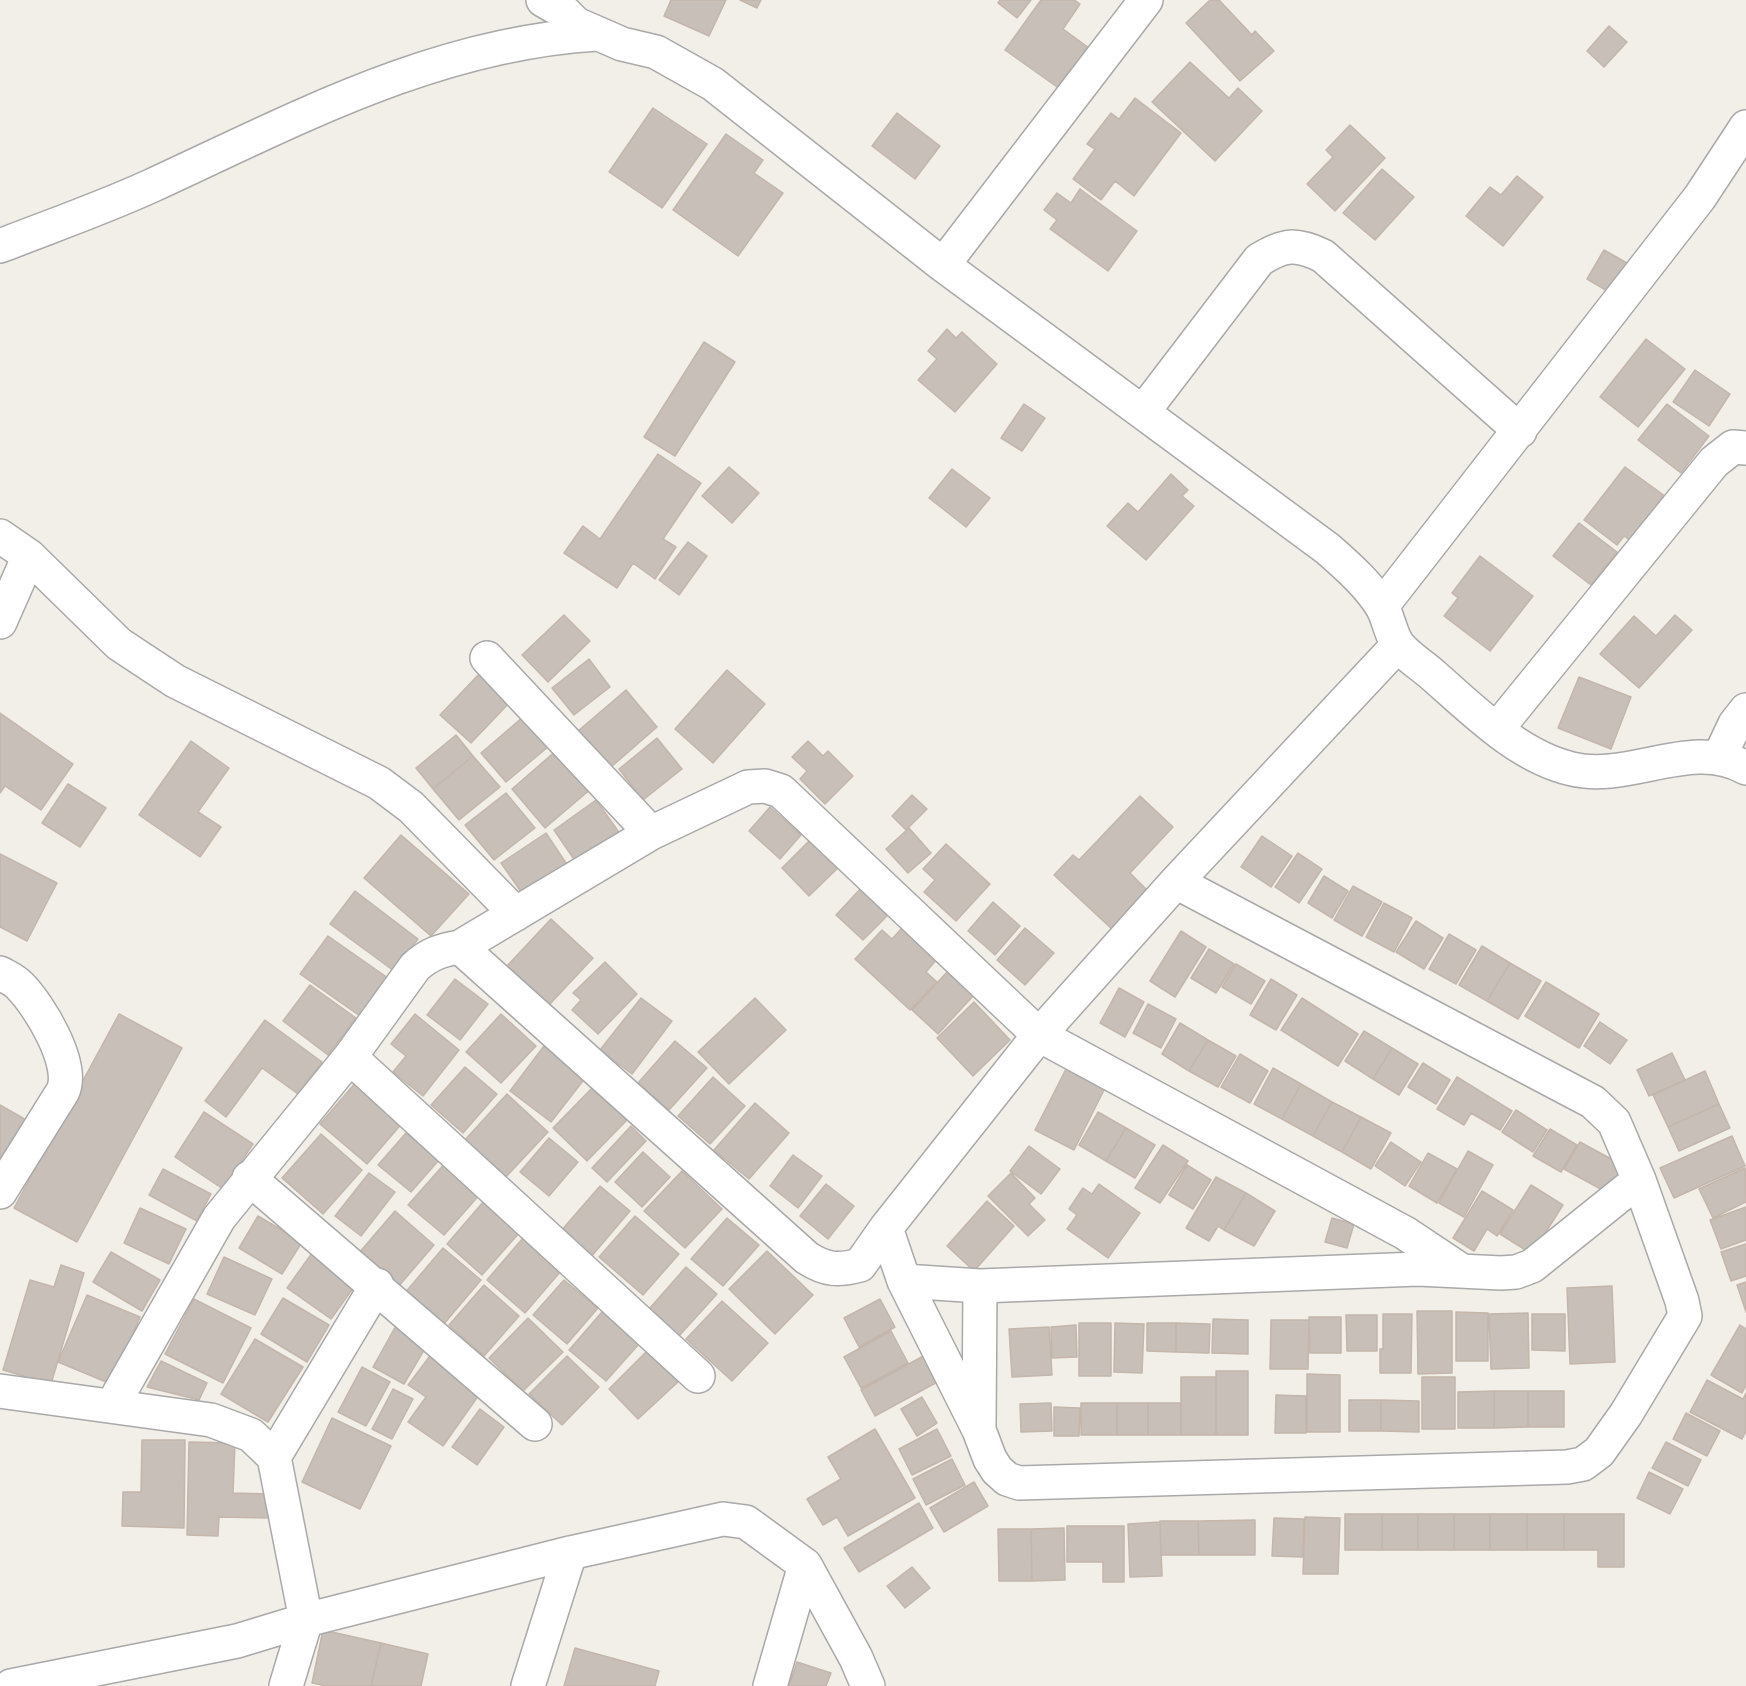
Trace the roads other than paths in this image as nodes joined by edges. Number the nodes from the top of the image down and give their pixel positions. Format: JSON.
{"nodes":[{"id":1,"x":543,"y":0,"type":"edge"},
{"id":2,"x":1146,"y":0,"type":"edge"},
{"id":3,"x":598,"y":33,"type":"junction"},
{"id":4,"x":1746,"y":127,"type":"edge"},
{"id":5,"x":0,"y":246,"type":"edge"},
{"id":6,"x":943,"y":265,"type":"junction"},
{"id":7,"x":1143,"y":412,"type":"junction"},
{"id":8,"x":1520,"y":431,"type":"junction"},
{"id":9,"x":1746,"y":448,"type":"edge"},
{"id":10,"x":0,"y":536,"type":"edge"},
{"id":11,"x":29,"y":556,"type":"junction"},
{"id":12,"x":1382,"y":606,"type":"junction"},
{"id":13,"x":0,"y":622,"type":"edge"},
{"id":14,"x":1398,"y":645,"type":"junction"},
{"id":15,"x":487,"y":658,"type":"dead end"},
{"id":16,"x":1746,"y":710,"type":"edge"},
{"id":17,"x":1497,"y":729,"type":"junction"},
{"id":18,"x":1732,"y":763,"type":"edge"},
{"id":19,"x":651,"y":833,"type":"junction"},
{"id":20,"x":1176,"y":882,"type":"junction"},
{"id":21,"x":516,"y":914,"type":"junction"},
{"id":22,"x":460,"y":947,"type":"junction"},
{"id":23,"x":0,"y":973,"type":"edge"},
{"id":24,"x":1039,"y":1035,"type":"junction"},
{"id":25,"x":350,"y":1057,"type":"junction"},
{"id":26,"x":249,"y":1178,"type":"junction"},
{"id":27,"x":1639,"y":1180,"type":"junction"},
{"id":28,"x":0,"y":1192,"type":"edge"},
{"id":29,"x":886,"y":1228,"type":"junction"},
{"id":30,"x":1462,"y":1271,"type":"junction"},
{"id":31,"x":904,"y":1281,"type":"junction"},
{"id":32,"x":377,"y":1285,"type":"junction"},
{"id":33,"x":980,"y":1286,"type":"junction"},
{"id":34,"x":698,"y":1376,"type":"dead end"},
{"id":35,"x":0,"y":1391,"type":"edge"},
{"id":36,"x":112,"y":1406,"type":"junction"},
{"id":37,"x":535,"y":1424,"type":"dead end"},
{"id":38,"x":979,"y":1430,"type":"junction"},
{"id":39,"x":274,"y":1457,"type":"junction"},
{"id":40,"x":570,"y":1553,"type":"junction"},
{"id":41,"x":804,"y":1565,"type":"junction"},
{"id":42,"x":306,"y":1620,"type":"junction"},
{"id":43,"x":11,"y":1686,"type":"edge"},
{"id":44,"x":286,"y":1686,"type":"edge"},
{"id":45,"x":528,"y":1686,"type":"edge"},
{"id":46,"x":770,"y":1686,"type":"edge"},
{"id":47,"x":867,"y":1686,"type":"edge"}],
"edges":[{"from":1,"to":3,"type":"street"},
{"from":2,"to":6,"type":"street"},
{"from":3,"to":5,"type":"street"},
{"from":3,"to":6,"type":"street"},
{"from":4,"to":8,"type":"street"},
{"from":6,"to":7,"type":"street"},
{"from":7,"to":8,"type":"street"},
{"from":7,"to":12,"type":"street"},
{"from":8,"to":12,"type":"street"},
{"from":9,"to":17,"type":"street"},
{"from":10,"to":11,"type":"street"},
{"from":11,"to":13,"type":"street"},
{"from":11,"to":21,"type":"street"},
{"from":12,"to":14,"type":"street"},
{"from":14,"to":17,"type":"street"},
{"from":14,"to":20,"type":"street"},
{"from":15,"to":19,"type":"street"},
{"from":16,"to":18,"type":"street"},
{"from":17,"to":18,"type":"street"},
{"from":19,"to":21,"type":"street"},
{"from":19,"to":24,"type":"street"},
{"from":20,"to":24,"type":"street"},
{"from":20,"to":27,"type":"street"},
{"from":21,"to":22,"type":"street"},
{"from":22,"to":25,"type":"street"},
{"from":22,"to":29,"type":"street"},
{"from":23,"to":28,"type":"street"},
{"from":24,"to":29,"type":"street"},
{"from":24,"to":30,"type":"street"},
{"from":25,"to":26,"type":"street"},
{"from":25,"to":34,"type":"street"},
{"from":26,"to":32,"type":"street"},
{"from":26,"to":36,"type":"street"},
{"from":27,"to":30,"type":"street"},
{"from":27,"to":38,"type":"street"},
{"from":29,"to":31,"type":"street"},
{"from":30,"to":33,"type":"street"},
{"from":31,"to":33,"type":"street"},
{"from":31,"to":38,"type":"street"},
{"from":32,"to":37,"type":"street"},
{"from":32,"to":39,"type":"street"},
{"from":33,"to":38,"type":"street"},
{"from":35,"to":36,"type":"street"},
{"from":36,"to":39,"type":"street"},
{"from":39,"to":42,"type":"street"},
{"from":40,"to":41,"type":"street"},
{"from":40,"to":42,"type":"street"},
{"from":40,"to":45,"type":"street"},
{"from":41,"to":46,"type":"street"},
{"from":41,"to":47,"type":"street"},
{"from":42,"to":43,"type":"street"},
{"from":42,"to":44,"type":"street"}]}
